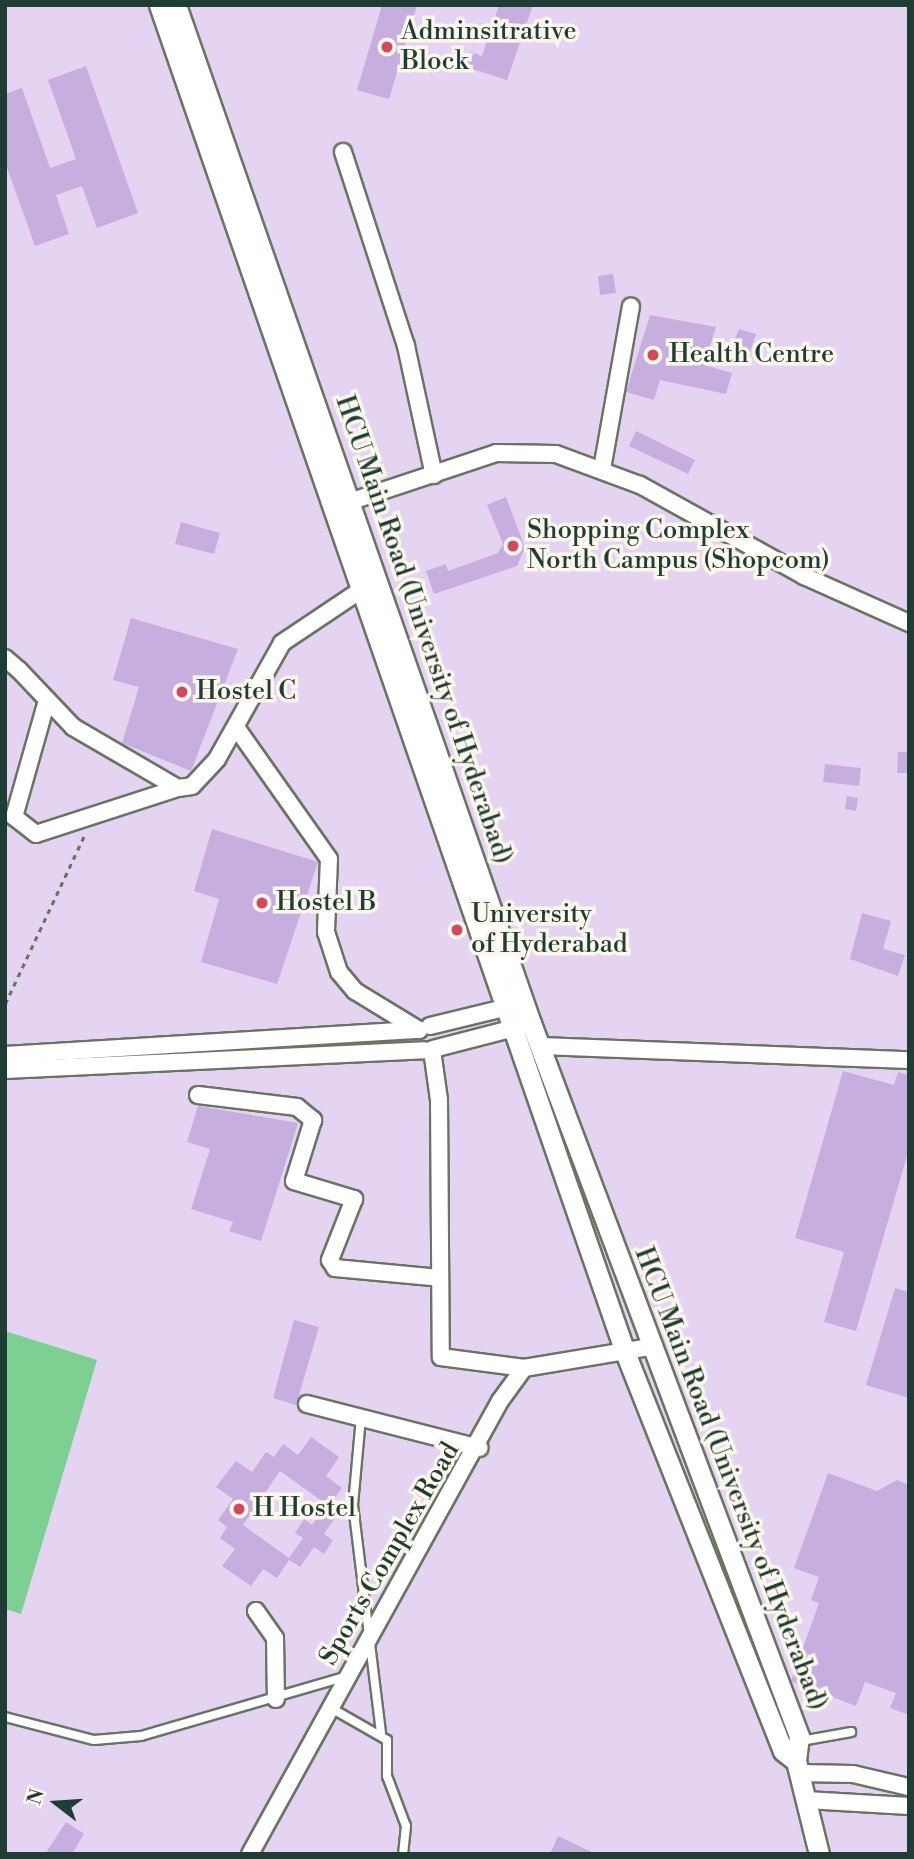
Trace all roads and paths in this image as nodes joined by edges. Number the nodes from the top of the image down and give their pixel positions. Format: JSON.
{"nodes":[{"id":1,"x":159,"y":5,"type":"edge"},
{"id":2,"x":176,"y":5,"type":"edge"},
{"id":3,"x":343,"y":152,"type":"dead end"},
{"id":4,"x":631,"y":307,"type":"dead end"},
{"id":5,"x":601,"y":468,"type":"junction"},
{"id":6,"x":434,"y":475,"type":"junction"},
{"id":7,"x":351,"y":501,"type":"junction"},
{"id":8,"x":331,"y":508,"type":"junction"},
{"id":9,"x":361,"y":590,"type":"junction"},
{"id":10,"x":909,"y":623,"type":"edge"},
{"id":11,"x":5,"y":658,"type":"edge"},
{"id":12,"x":47,"y":700,"type":"junction"},
{"id":13,"x":237,"y":730,"type":"junction"},
{"id":14,"x":178,"y":789,"type":"junction"},
{"id":15,"x":95,"y":816,"type":"junction"},
{"id":16,"x":524,"y":1002,"type":"junction"},
{"id":17,"x":5,"y":1004,"type":"edge"},
{"id":18,"x":503,"y":1010,"type":"junction"},
{"id":19,"x":531,"y":1023,"type":"junction"},
{"id":20,"x":425,"y":1028,"type":"junction"},
{"id":21,"x":510,"y":1031,"type":"junction"},
{"id":22,"x":541,"y":1046,"type":"junction"},
{"id":23,"x":430,"y":1050,"type":"junction"},
{"id":24,"x":5,"y":1055,"type":"edge"},
{"id":25,"x":909,"y":1060,"type":"edge"},
{"id":26,"x":5,"y":1070,"type":"edge"},
{"id":27,"x":198,"y":1095,"type":"dead end"},
{"id":28,"x":440,"y":1278,"type":"junction"},
{"id":29,"x":650,"y":1347,"type":"junction"},
{"id":30,"x":625,"y":1352,"type":"junction"},
{"id":31,"x":524,"y":1368,"type":"junction"},
{"id":32,"x":307,"y":1404,"type":"dead end"},
{"id":33,"x":361,"y":1417,"type":"junction"},
{"id":34,"x":479,"y":1448,"type":"junction"},
{"id":35,"x":256,"y":1611,"type":"dead end"},
{"id":36,"x":373,"y":1633,"type":"junction"},
{"id":37,"x":351,"y":1675,"type":"junction"},
{"id":38,"x":276,"y":1699,"type":"junction"},
{"id":39,"x":329,"y":1707,"type":"junction"},
{"id":40,"x":5,"y":1717,"type":"edge"},
{"id":41,"x":381,"y":1732,"type":"junction"},
{"id":42,"x":851,"y":1732,"type":"dead end"},
{"id":43,"x":801,"y":1741,"type":"junction"},
{"id":44,"x":798,"y":1767,"type":"junction"},
{"id":45,"x":909,"y":1787,"type":"edge"},
{"id":46,"x":806,"y":1800,"type":"junction"},
{"id":47,"x":909,"y":1806,"type":"edge"},
{"id":48,"x":250,"y":1854,"type":"edge"},
{"id":49,"x":403,"y":1854,"type":"edge"},
{"id":50,"x":819,"y":1854,"type":"edge"}],
"edges":[{"from":1,"to":8,"type":"street","name":"HCU Main Road (University of Hyderabad)"},
{"from":2,"to":7,"type":"street","name":"HCU Main Road (University of Hyderabad)"},
{"from":3,"to":6,"type":"street"},
{"from":4,"to":5,"type":"street"},
{"from":5,"to":6,"type":"street"},
{"from":5,"to":10,"type":"street"},
{"from":6,"to":7,"type":"street"},
{"from":7,"to":8,"type":"street"},
{"from":7,"to":16,"type":"street","name":"HCU Main Road (University of Hyderabad)"},
{"from":8,"to":9,"type":"street","name":"HCU Main Road (University of Hyderabad)"},
{"from":9,"to":13,"type":"street"},
{"from":9,"to":18,"type":"street","name":"HCU Main Road (University of Hyderabad)"},
{"from":11,"to":12,"type":"street"},
{"from":12,"to":14,"type":"street"},
{"from":12,"to":15,"type":"street"},
{"from":13,"to":14,"type":"street"},
{"from":13,"to":20,"type":"street"},
{"from":14,"to":15,"type":"street"},
{"from":15,"to":17,"type":"path"},
{"from":16,"to":18,"type":"street"},
{"from":16,"to":19,"type":"street","name":"HCU Main Road (University of Hyderabad)"},
{"from":18,"to":20,"type":"street"},
{"from":18,"to":21,"type":"street","name":"HCU Main Road (University of Hyderabad)"},
{"from":19,"to":21,"type":"street"},
{"from":19,"to":22,"type":"street","name":"HCU Main Road (University of Hyderabad)"},
{"from":20,"to":23,"type":"street"},
{"from":20,"to":24,"type":"street"},
{"from":21,"to":23,"type":"street"},
{"from":21,"to":30,"type":"street","name":"HCU Main Road (University of Hyderabad)"},
{"from":22,"to":25,"type":"street"},
{"from":22,"to":29,"type":"street","name":"HCU Main Road (University of Hyderabad)"},
{"from":23,"to":26,"type":"street"},
{"from":23,"to":28,"type":"street"},
{"from":27,"to":28,"type":"street"},
{"from":28,"to":31,"type":"street"},
{"from":29,"to":30,"type":"street"},
{"from":29,"to":43,"type":"street","name":"HCU Main Road (University of Hyderabad)"},
{"from":30,"to":31,"type":"street"},
{"from":30,"to":44,"type":"street","name":"HCU Main Road (University of Hyderabad)"},
{"from":31,"to":34,"type":"street","name":"Sports Complex Road"},
{"from":32,"to":33,"type":"street"},
{"from":33,"to":34,"type":"street"},
{"from":33,"to":36,"type":"lane"},
{"from":34,"to":36,"type":"street","name":"Sports Complex Road"},
{"from":35,"to":38,"type":"street"},
{"from":36,"to":37,"type":"street","name":"Sports Complex Road"},
{"from":36,"to":41,"type":"lane"},
{"from":37,"to":38,"type":"lane"},
{"from":37,"to":39,"type":"street","name":"Sports Complex Road"},
{"from":38,"to":40,"type":"lane"},
{"from":39,"to":41,"type":"lane"},
{"from":39,"to":48,"type":"street","name":"Sports Complex Road"},
{"from":41,"to":49,"type":"lane"},
{"from":42,"to":43,"type":"lane"},
{"from":43,"to":44,"type":"street","name":"HCU Main Road (University of Hyderabad)"},
{"from":44,"to":45,"type":"street"},
{"from":44,"to":46,"type":"street"},
{"from":46,"to":47,"type":"street"},
{"from":46,"to":50,"type":"street"}]}
